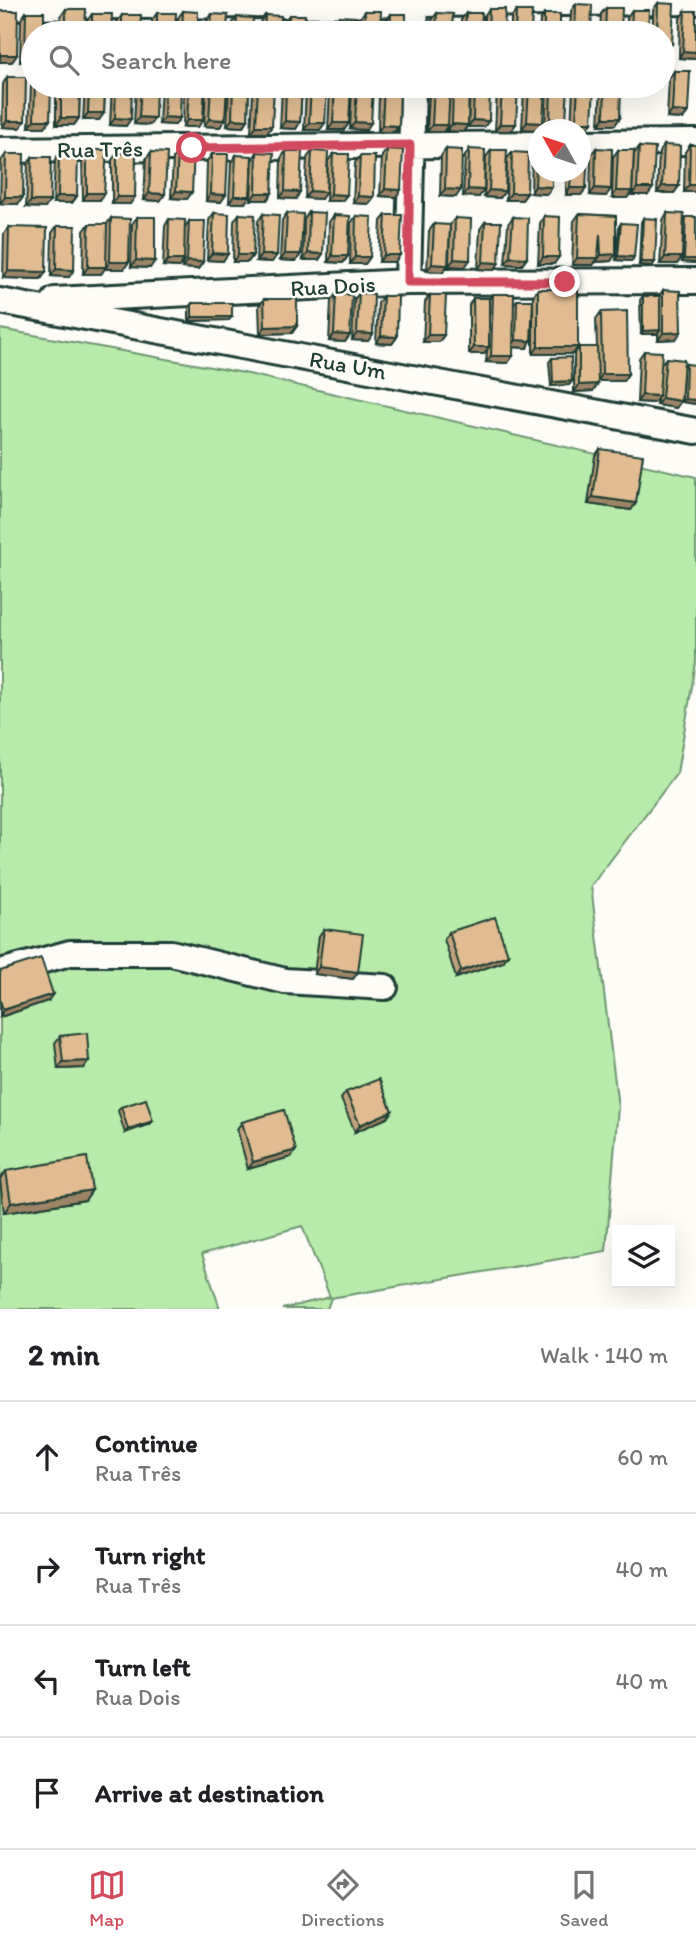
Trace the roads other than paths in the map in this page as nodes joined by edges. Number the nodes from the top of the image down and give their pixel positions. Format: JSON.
{"nodes":[{"id":1,"x":416,"y":2,"type":"edge"},
{"id":2,"x":696,"y":2,"type":"edge"},
{"id":3,"x":0,"y":7,"type":"edge"},
{"id":4,"x":415,"y":21,"type":"edge"},
{"id":5,"x":412,"y":98,"type":"edge"},
{"id":6,"x":696,"y":142,"type":"edge"},
{"id":7,"x":591,"y":143,"type":"edge"},
{"id":8,"x":528,"y":144,"type":"edge"},
{"id":9,"x":410,"y":145,"type":"junction"},
{"id":10,"x":0,"y":150,"type":"edge"},
{"id":11,"x":696,"y":281,"type":"edge"},
{"id":12,"x":408,"y":282,"type":"junction"},
{"id":13,"x":6,"y":302,"type":"edge"},
{"id":14,"x":696,"y":431,"type":"edge"},
{"id":15,"x":0,"y":972,"type":"edge"},
{"id":16,"x":385,"y":987,"type":"dead end"}],
"edges":[{"from":1,"to":2,"type":"street"},
{"from":1,"to":3,"type":"street"},
{"from":1,"to":4,"type":"street"},
{"from":5,"to":9,"type":"street"},
{"from":6,"to":7,"type":"street"},
{"from":8,"to":9,"type":"street","name":"Rua Três"},
{"from":9,"to":10,"type":"street","name":"Rua Três"},
{"from":9,"to":12,"type":"street"},
{"from":11,"to":12,"type":"street","name":"Rua Dois"},
{"from":12,"to":13,"type":"street","name":"Rua Dois"},
{"from":13,"to":14,"type":"street","name":"Rua Um"},
{"from":15,"to":16,"type":"street"}]}
